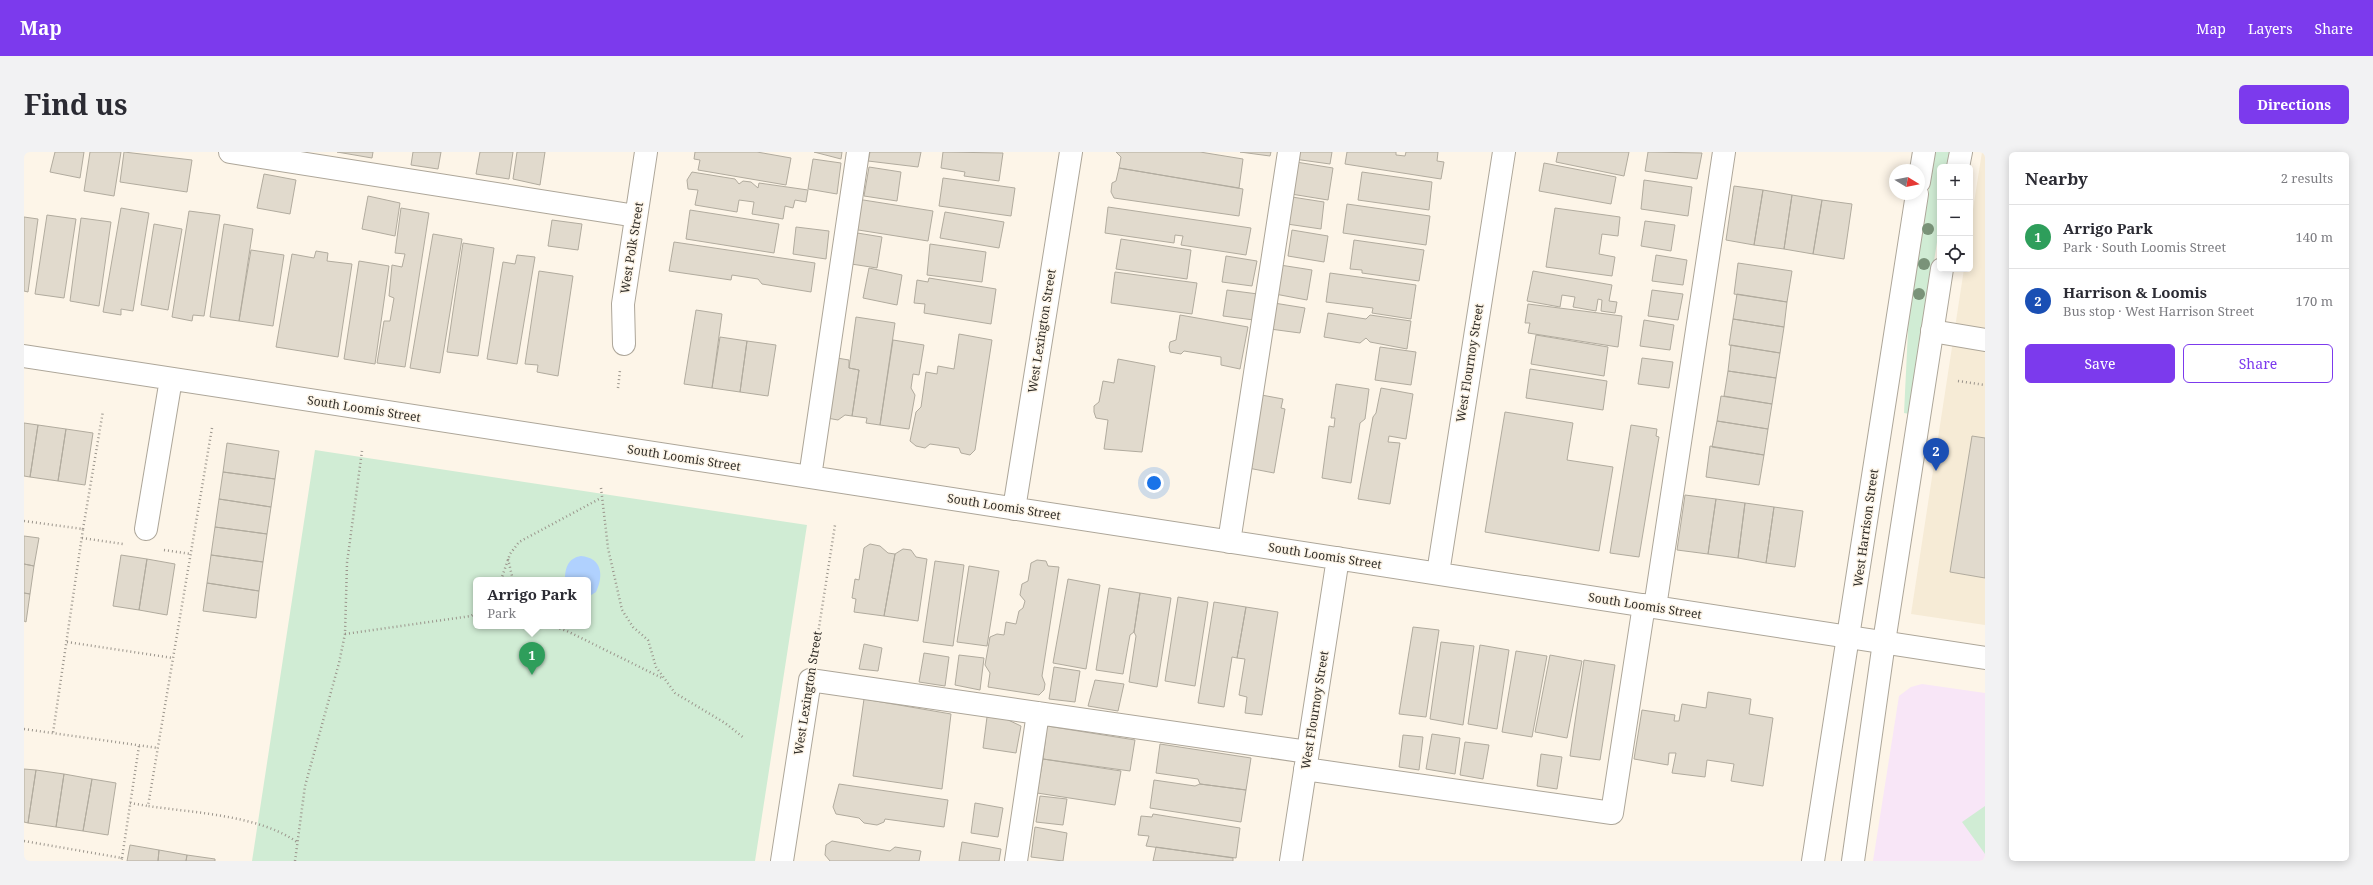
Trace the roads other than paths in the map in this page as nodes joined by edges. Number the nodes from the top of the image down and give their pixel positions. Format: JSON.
{"nodes":[{"id":1,"x":230,"y":152,"type":"edge"},
{"id":2,"x":646,"y":152,"type":"edge"},
{"id":3,"x":858,"y":152,"type":"edge"},
{"id":4,"x":1071,"y":152,"type":"edge"},
{"id":5,"x":1289,"y":152,"type":"edge"},
{"id":6,"x":1504,"y":152,"type":"edge"},
{"id":7,"x":1724,"y":152,"type":"edge"},
{"id":8,"x":1924,"y":152,"type":"edge"},
{"id":9,"x":1961,"y":152,"type":"edge"},
{"id":10,"x":1922,"y":164,"type":"edge"},
{"id":11,"x":1959,"y":164,"type":"edge"},
{"id":12,"x":1916,"y":200,"type":"edge"},
{"id":13,"x":636,"y":216,"type":"junction"},
{"id":14,"x":1942,"y":272,"type":"edge"},
{"id":15,"x":1932,"y":331,"type":"junction"},
{"id":16,"x":1985,"y":340,"type":"edge"},
{"id":17,"x":624,"y":344,"type":"dead end"},
{"id":18,"x":24,"y":356,"type":"edge"},
{"id":19,"x":172,"y":379,"type":"junction"},
{"id":20,"x":810,"y":477,"type":"junction"},
{"id":21,"x":1014,"y":509,"type":"junction"},
{"id":22,"x":146,"y":528,"type":"dead end"},
{"id":23,"x":1229,"y":542,"type":"junction"},
{"id":24,"x":1338,"y":558,"type":"junction"},
{"id":25,"x":1438,"y":573,"type":"junction"},
{"id":26,"x":1649,"y":606,"type":"junction"},
{"id":27,"x":1848,"y":638,"type":"junction"},
{"id":28,"x":1884,"y":642,"type":"junction"},
{"id":29,"x":1985,"y":658,"type":"edge"},
{"id":30,"x":1038,"y":713,"type":"junction"},
{"id":31,"x":1307,"y":760,"type":"junction"},
{"id":32,"x":782,"y":861,"type":"edge"},
{"id":33,"x":1016,"y":861,"type":"edge"},
{"id":34,"x":1292,"y":861,"type":"edge"},
{"id":35,"x":1813,"y":861,"type":"edge"},
{"id":36,"x":1853,"y":861,"type":"edge"}],
"edges":[{"from":1,"to":13,"type":"street"},
{"from":2,"to":13,"type":"street","name":"West Polk Street"},
{"from":3,"to":20,"type":"street"},
{"from":4,"to":21,"type":"street","name":"West Lexington Street"},
{"from":5,"to":23,"type":"street"},
{"from":6,"to":25,"type":"street","name":"West Flournoy Street"},
{"from":7,"to":26,"type":"street"},
{"from":8,"to":10,"type":"street"},
{"from":9,"to":11,"type":"street"},
{"from":12,"to":27,"type":"street","name":"West Harrison Street"},
{"from":13,"to":17,"type":"street","name":"West Polk Street"},
{"from":14,"to":15,"type":"street"},
{"from":15,"to":16,"type":"street"},
{"from":15,"to":28,"type":"street"},
{"from":18,"to":19,"type":"street","name":"South Loomis Street"},
{"from":19,"to":20,"type":"street","name":"South Loomis Street"},
{"from":19,"to":22,"type":"street"},
{"from":20,"to":21,"type":"street","name":"South Loomis Street"},
{"from":21,"to":23,"type":"street","name":"South Loomis Street"},
{"from":23,"to":24,"type":"street","name":"South Loomis Street"},
{"from":24,"to":25,"type":"street","name":"South Loomis Street"},
{"from":24,"to":31,"type":"street","name":"West Flournoy Street"},
{"from":25,"to":26,"type":"street","name":"South Loomis Street"},
{"from":26,"to":27,"type":"street","name":"South Loomis Street"},
{"from":26,"to":31,"type":"street"},
{"from":27,"to":28,"type":"street","name":"South Loomis Street"},
{"from":27,"to":35,"type":"street","name":"West Harrison Street"},
{"from":28,"to":29,"type":"street","name":"South Loomis Street"},
{"from":28,"to":36,"type":"street"},
{"from":30,"to":31,"type":"street"},
{"from":30,"to":32,"type":"street","name":"West Lexington Street"},
{"from":30,"to":33,"type":"street"},
{"from":31,"to":34,"type":"street","name":"West Flournoy Street"}]}
